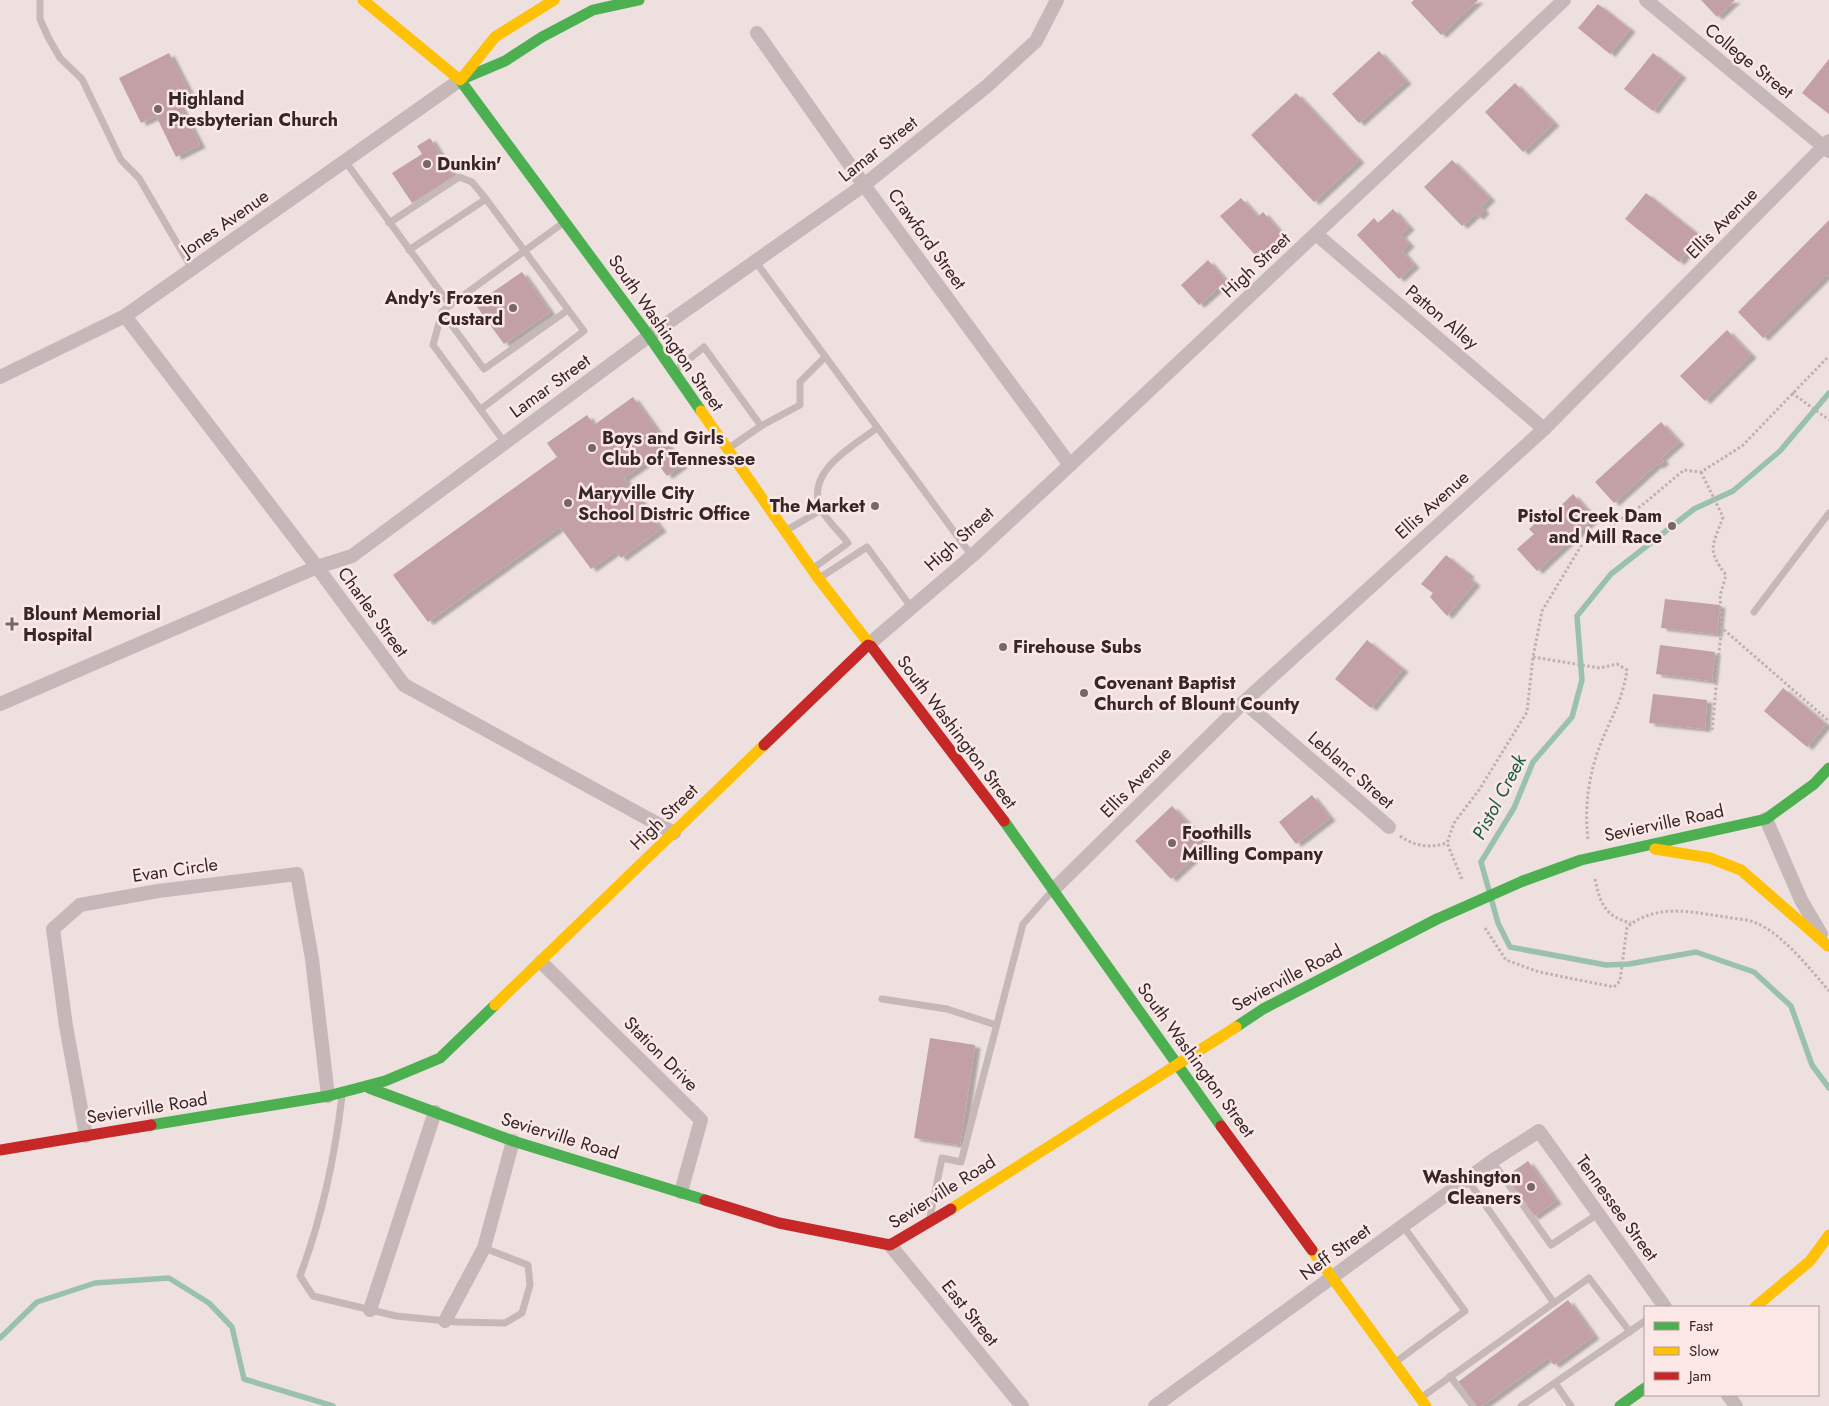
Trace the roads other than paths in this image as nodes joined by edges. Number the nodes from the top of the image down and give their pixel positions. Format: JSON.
{"nodes":[{"id":1,"x":40,"y":0,"type":"edge"},
{"id":2,"x":362,"y":0,"type":"edge"},
{"id":3,"x":554,"y":0,"type":"edge"},
{"id":4,"x":639,"y":0,"type":"edge"},
{"id":5,"x":1057,"y":0,"type":"edge"},
{"id":6,"x":1564,"y":0,"type":"edge"},
{"id":7,"x":1646,"y":0,"type":"edge"},
{"id":8,"x":757,"y":33,"type":"dead end"},
{"id":9,"x":460,"y":80,"type":"junction"},
{"id":10,"x":1827,"y":146,"type":"edge"},
{"id":11,"x":345,"y":161,"type":"junction"},
{"id":12,"x":864,"y":185,"type":"junction"},
{"id":13,"x":486,"y":199,"type":"junction"},
{"id":14,"x":565,"y":222,"type":"junction"},
{"id":15,"x":390,"y":223,"type":"junction"},
{"id":16,"x":1316,"y":234,"type":"junction"},
{"id":17,"x":409,"y":250,"type":"junction"},
{"id":18,"x":524,"y":251,"type":"junction"},
{"id":19,"x":754,"y":261,"type":"junction"},
{"id":20,"x":192,"y":268,"type":"junction"},
{"id":21,"x":450,"y":304,"type":"junction"},
{"id":22,"x":568,"y":310,"type":"junction"},
{"id":23,"x":442,"y":312,"type":"junction"},
{"id":24,"x":125,"y":316,"type":"junction"},
{"id":25,"x":650,"y":336,"type":"junction"},
{"id":26,"x":825,"y":357,"type":"junction"},
{"id":27,"x":674,"y":371,"type":"junction"},
{"id":28,"x":0,"y":376,"type":"edge"},
{"id":29,"x":481,"y":409,"type":"junction"},
{"id":30,"x":761,"y":426,"type":"junction"},
{"id":31,"x":877,"y":428,"type":"junction"},
{"id":32,"x":1544,"y":428,"type":"junction"},
{"id":33,"x":506,"y":443,"type":"junction"},
{"id":34,"x":727,"y":449,"type":"junction"},
{"id":35,"x":1070,"y":465,"type":"junction"},
{"id":36,"x":822,"y":510,"type":"junction"},
{"id":37,"x":1829,"y":513,"type":"edge"},
{"id":38,"x":786,"y":531,"type":"junction"},
{"id":39,"x":972,"y":556,"type":"junction"},
{"id":40,"x":317,"y":567,"type":"junction"},
{"id":41,"x":816,"y":574,"type":"junction"},
{"id":42,"x":911,"y":607,"type":"junction"},
{"id":43,"x":1754,"y":612,"type":"dead end"},
{"id":44,"x":868,"y":645,"type":"junction"},
{"id":45,"x":1244,"y":702,"type":"junction"},
{"id":46,"x":0,"y":704,"type":"edge"},
{"id":47,"x":1829,"y":768,"type":"edge"},
{"id":48,"x":1766,"y":819,"type":"junction"},
{"id":49,"x":1389,"y":827,"type":"road end"},
{"id":50,"x":674,"y":833,"type":"junction"},
{"id":51,"x":1636,"y":848,"type":"junction"},
{"id":52,"x":1054,"y":889,"type":"junction"},
{"id":53,"x":1829,"y":947,"type":"edge"},
{"id":54,"x":541,"y":962,"type":"junction"},
{"id":55,"x":882,"y":999,"type":"dead end"},
{"id":56,"x":996,"y":1025,"type":"junction"},
{"id":57,"x":1175,"y":1063,"type":"junction"},
{"id":58,"x":368,"y":1088,"type":"junction"},
{"id":59,"x":342,"y":1093,"type":"junction"},
{"id":60,"x":328,"y":1096,"type":"junction"},
{"id":61,"x":435,"y":1112,"type":"junction"},
{"id":62,"x":1539,"y":1131,"type":"joint"},
{"id":63,"x":86,"y":1136,"type":"junction"},
{"id":64,"x":513,"y":1141,"type":"junction"},
{"id":65,"x":0,"y":1150,"type":"edge"},
{"id":66,"x":1492,"y":1161,"type":"junction"},
{"id":67,"x":1467,"y":1179,"type":"junction"},
{"id":68,"x":681,"y":1192,"type":"junction"},
{"id":69,"x":1598,"y":1214,"type":"junction"},
{"id":70,"x":929,"y":1222,"type":"junction"},
{"id":71,"x":1403,"y":1226,"type":"junction"},
{"id":72,"x":1829,"y":1235,"type":"edge"},
{"id":73,"x":890,"y":1245,"type":"junction"},
{"id":74,"x":484,"y":1248,"type":"junction"},
{"id":75,"x":1332,"y":1277,"type":"junction"},
{"id":76,"x":1554,"y":1302,"type":"junction"},
{"id":77,"x":1664,"y":1306,"type":"edge"},
{"id":78,"x":1756,"y":1306,"type":"edge"},
{"id":79,"x":370,"y":1310,"type":"junction"},
{"id":80,"x":445,"y":1321,"type":"junction"},
{"id":81,"x":1644,"y":1322,"type":"edge"},
{"id":82,"x":1630,"y":1332,"type":"junction"},
{"id":83,"x":1395,"y":1362,"type":"junction"},
{"id":84,"x":1450,"y":1376,"type":"junction"},
{"id":85,"x":1555,"y":1383,"type":"junction"},
{"id":86,"x":1644,"y":1389,"type":"edge"},
{"id":87,"x":1423,"y":1402,"type":"edge"},
{"id":88,"x":1022,"y":1406,"type":"edge"},
{"id":89,"x":1155,"y":1406,"type":"edge"},
{"id":90,"x":1472,"y":1406,"type":"edge"},
{"id":91,"x":1521,"y":1406,"type":"edge"},
{"id":92,"x":1571,"y":1406,"type":"edge"},
{"id":93,"x":1620,"y":1406,"type":"edge"}],
"edges":[{"from":1,"to":20,"type":"lane"},
{"from":2,"to":9,"type":"main road","name":"South Washington Street"},
{"from":3,"to":9,"type":"main road"},
{"from":4,"to":9,"type":"main road"},
{"from":5,"to":12,"type":"street","name":"Lamar Street"},
{"from":6,"to":16,"type":"street","name":"High Street"},
{"from":7,"to":10,"type":"street","name":"College Street"},
{"from":8,"to":12,"type":"street","name":"Crawford Street"},
{"from":9,"to":11,"type":"street","name":"Jones Avenue"},
{"from":9,"to":14,"type":"main road","name":"South Washington Street"},
{"from":10,"to":32,"type":"street","name":"Ellis Avenue"},
{"from":11,"to":15,"type":"lane"},
{"from":11,"to":20,"type":"street","name":"Jones Avenue"},
{"from":12,"to":19,"type":"street","name":"Lamar Street"},
{"from":12,"to":35,"type":"street","name":"Crawford Street"},
{"from":13,"to":15,"type":"lane"},
{"from":13,"to":17,"type":"lane"},
{"from":13,"to":18,"type":"lane"},
{"from":14,"to":18,"type":"lane"},
{"from":14,"to":25,"type":"main road","name":"South Washington Street"},
{"from":15,"to":17,"type":"lane"},
{"from":16,"to":32,"type":"street","name":"Patton Alley"},
{"from":16,"to":35,"type":"street","name":"High Street"},
{"from":17,"to":21,"type":"lane"},
{"from":18,"to":21,"type":"lane"},
{"from":18,"to":22,"type":"lane"},
{"from":19,"to":25,"type":"street","name":"Lamar Street"},
{"from":19,"to":26,"type":"lane"},
{"from":20,"to":24,"type":"street","name":"Jones Avenue"},
{"from":21,"to":23,"type":"lane"},
{"from":22,"to":23,"type":"lane"},
{"from":22,"to":29,"type":"lane"},
{"from":23,"to":29,"type":"lane"},
{"from":24,"to":28,"type":"street","name":"Jones Avenue"},
{"from":24,"to":40,"type":"street","name":"Charles Street"},
{"from":25,"to":27,"type":"main road","name":"South Washington Street"},
{"from":25,"to":33,"type":"street","name":"Lamar Street"},
{"from":26,"to":30,"type":"lane"},
{"from":26,"to":31,"type":"lane"},
{"from":27,"to":30,"type":"lane"},
{"from":27,"to":34,"type":"main road","name":"South Washington Street"},
{"from":29,"to":33,"type":"lane"},
{"from":30,"to":34,"type":"lane"},
{"from":31,"to":36,"type":"lane"},
{"from":31,"to":39,"type":"lane"},
{"from":32,"to":45,"type":"street","name":"Ellis Avenue"},
{"from":33,"to":40,"type":"street","name":"Lamar Street"},
{"from":34,"to":38,"type":"main road","name":"South Washington Street"},
{"from":35,"to":39,"type":"street","name":"High Street"},
{"from":36,"to":38,"type":"lane"},
{"from":36,"to":41,"type":"lane"},
{"from":37,"to":43,"type":"lane"},
{"from":38,"to":41,"type":"main road","name":"South Washington Street"},
{"from":39,"to":42,"type":"street","name":"High Street"},
{"from":40,"to":46,"type":"street","name":"Lamar Street"},
{"from":40,"to":50,"type":"street","name":"Charles Street"},
{"from":41,"to":42,"type":"lane"},
{"from":41,"to":44,"type":"main road","name":"South Washington Street"},
{"from":42,"to":44,"type":"street","name":"High Street"},
{"from":44,"to":50,"type":"main road","name":"High Street"},
{"from":44,"to":52,"type":"main road","name":"South Washington Street"},
{"from":45,"to":49,"type":"street","name":"Leblanc Street"},
{"from":45,"to":52,"type":"street","name":"Ellis Avenue"},
{"from":47,"to":48,"type":"main road","name":"Sevierville Road"},
{"from":48,"to":51,"type":"main road","name":"Sevierville Road"},
{"from":48,"to":53,"type":"street"},
{"from":50,"to":54,"type":"main road","name":"High Street"},
{"from":51,"to":53,"type":"main road"},
{"from":51,"to":57,"type":"main road","name":"Sevierville Road","bridge":true},
{"from":52,"to":56,"type":"lane"},
{"from":52,"to":57,"type":"main road","name":"South Washington Street"},
{"from":54,"to":58,"type":"main road","name":"High Street"},
{"from":54,"to":68,"type":"street","name":"Station Drive"},
{"from":55,"to":56,"type":"lane"},
{"from":56,"to":70,"type":"lane"},
{"from":57,"to":70,"type":"main road","name":"Sevierville Road"},
{"from":57,"to":75,"type":"main road","name":"South Washington Street"},
{"from":58,"to":59,"type":"main road","name":"Sevierville Road"},
{"from":58,"to":61,"type":"main road","name":"Sevierville Road"},
{"from":59,"to":60,"type":"main road","name":"Sevierville Road"},
{"from":59,"to":79,"type":"lane"},
{"from":60,"to":63,"type":"main road","name":"Sevierville Road"},
{"from":60,"to":63,"type":"street","name":"Evan Circle"},
{"from":61,"to":64,"type":"main road","name":"Sevierville Road"},
{"from":61,"to":79,"type":"street"},
{"from":62,"to":66,"type":"street","name":"Neff Street"},
{"from":62,"to":69,"type":"street","name":"Tennessee Street"},
{"from":63,"to":65,"type":"main road","name":"Sevierville Road"},
{"from":64,"to":68,"type":"main road","name":"Sevierville Road"},
{"from":64,"to":74,"type":"street"},
{"from":66,"to":67,"type":"street","name":"Neff Street"},
{"from":66,"to":69,"type":"lane"},
{"from":67,"to":71,"type":"street","name":"Neff Street"},
{"from":67,"to":76,"type":"lane"},
{"from":68,"to":73,"type":"main road","name":"Sevierville Road"},
{"from":69,"to":77,"type":"street","name":"Tennessee Street"},
{"from":70,"to":73,"type":"main road","name":"Sevierville Road"},
{"from":71,"to":75,"type":"street","name":"Neff Street"},
{"from":71,"to":83,"type":"lane"},
{"from":72,"to":78,"type":"main road"},
{"from":73,"to":88,"type":"street","name":"East Street"},
{"from":74,"to":80,"type":"street"},
{"from":74,"to":80,"type":"lane"},
{"from":75,"to":83,"type":"main road","name":"South Washington Street"},
{"from":75,"to":89,"type":"street","name":"Neff Street"},
{"from":76,"to":82,"type":"lane"},
{"from":76,"to":84,"type":"lane"},
{"from":79,"to":80,"type":"lane"},
{"from":81,"to":82,"type":"lane"},
{"from":82,"to":85,"type":"lane"},
{"from":83,"to":87,"type":"main road","name":"South Washington Street"},
{"from":84,"to":87,"type":"lane"},
{"from":84,"to":90,"type":"lane"},
{"from":85,"to":91,"type":"lane"},
{"from":85,"to":92,"type":"lane"},
{"from":86,"to":93,"type":"main road"}]}
